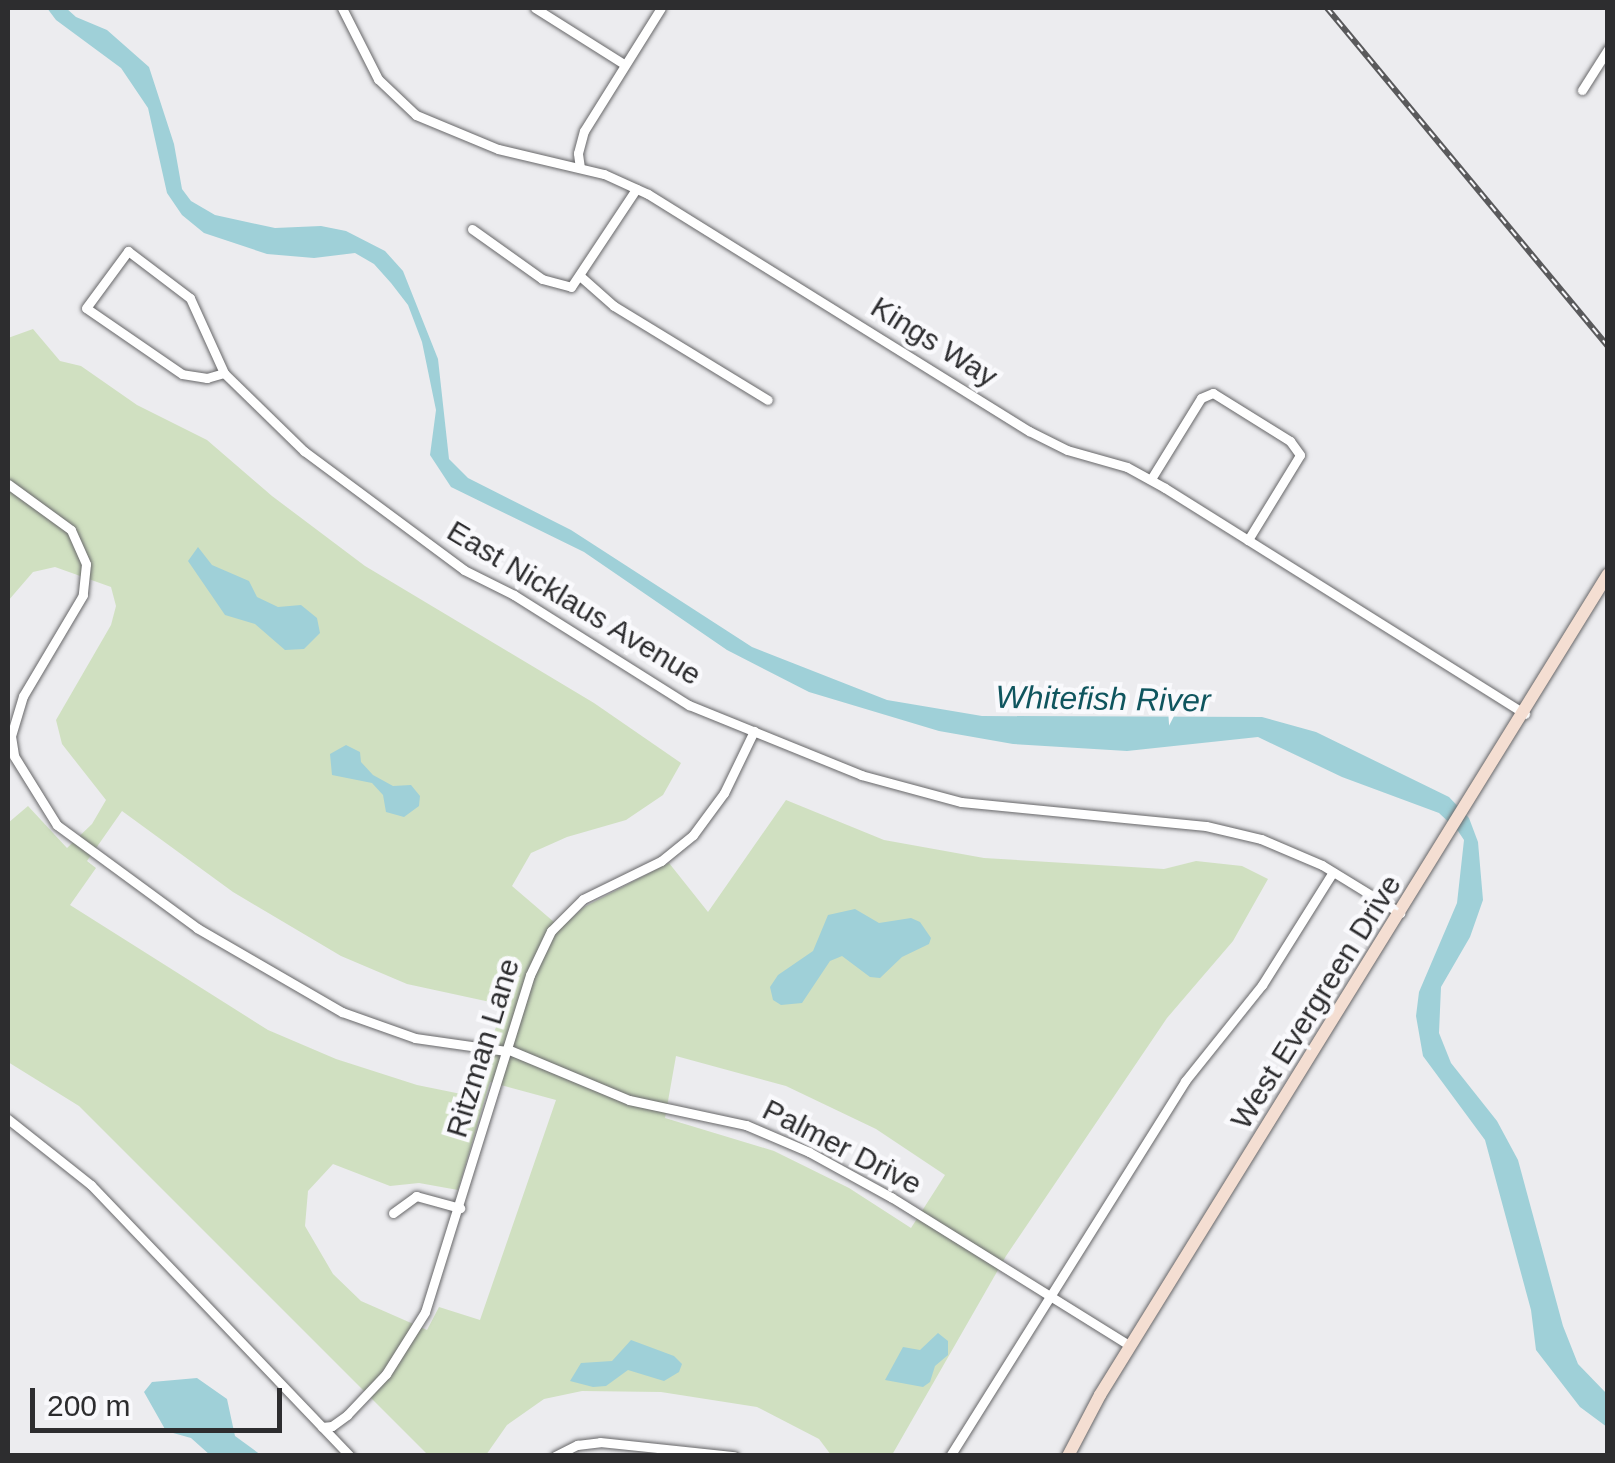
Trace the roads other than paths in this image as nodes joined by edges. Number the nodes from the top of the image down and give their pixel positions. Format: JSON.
{"nodes":[{"id":1,"x":342,"y":8,"type":"edge"},
{"id":2,"x":535,"y":8,"type":"edge"},
{"id":3,"x":662,"y":8,"type":"edge"},
{"id":4,"x":1608,"y":49,"type":"edge"},
{"id":5,"x":624,"y":64,"type":"junction"},
{"id":6,"x":1582,"y":90,"type":"dead end"},
{"id":7,"x":580,"y":168,"type":"junction"},
{"id":8,"x":636,"y":189,"type":"junction"},
{"id":9,"x":472,"y":229,"type":"dead end"},
{"id":10,"x":580,"y":276,"type":"junction"},
{"id":11,"x":224,"y":372,"type":"junction"},
{"id":12,"x":768,"y":400,"type":"dead end"},
{"id":13,"x":1150,"y":479,"type":"junction"},
{"id":14,"x":8,"y":484,"type":"edge"},
{"id":15,"x":1248,"y":540,"type":"junction"},
{"id":16,"x":1608,"y":574,"type":"edge"},
{"id":17,"x":1525,"y":714,"type":"junction"},
{"id":18,"x":754,"y":731,"type":"junction"},
{"id":19,"x":1333,"y":872,"type":"junction"},
{"id":20,"x":1400,"y":913,"type":"junction"},
{"id":21,"x":507,"y":1050,"type":"junction"},
{"id":22,"x":8,"y":1118,"type":"edge"},
{"id":23,"x":460,"y":1208,"type":"junction"},
{"id":24,"x":393,"y":1213,"type":"dead end"},
{"id":25,"x":1049,"y":1295,"type":"junction"},
{"id":26,"x":1130,"y":1346,"type":"junction"},
{"id":27,"x":322,"y":1427,"type":"junction"},
{"id":28,"x":350,"y":1456,"type":"edge"},
{"id":29,"x":555,"y":1456,"type":"edge"},
{"id":30,"x":734,"y":1456,"type":"edge"},
{"id":31,"x":950,"y":1456,"type":"edge"},
{"id":32,"x":1068,"y":1456,"type":"edge"}],
"edges":[{"from":1,"to":7,"type":"street","name":"Kings Way"},
{"from":2,"to":5,"type":"street"},
{"from":3,"to":5,"type":"street"},
{"from":4,"to":6,"type":"street"},
{"from":5,"to":7,"type":"street"},
{"from":7,"to":8,"type":"street","name":"Kings Way"},
{"from":8,"to":10,"type":"street"},
{"from":8,"to":13,"type":"street","name":"Kings Way"},
{"from":9,"to":10,"type":"street"},
{"from":10,"to":12,"type":"street"},
{"from":11,"to":11,"type":"street","name":"East Nicklaus Avenue"},
{"from":11,"to":18,"type":"street","name":"East Nicklaus Avenue"},
{"from":13,"to":15,"type":"street","name":"Kings Way"},
{"from":13,"to":15,"type":"street"},
{"from":14,"to":21,"type":"street","name":"Palmer Drive"},
{"from":15,"to":17,"type":"street","name":"Kings Way"},
{"from":16,"to":17,"type":"street","name":"West Evergreen Drive"},
{"from":17,"to":20,"type":"street","name":"West Evergreen Drive"},
{"from":18,"to":19,"type":"street","name":"East Nicklaus Avenue"},
{"from":18,"to":21,"type":"street","name":"Ritzman Lane"},
{"from":19,"to":20,"type":"street","name":"East Nicklaus Avenue"},
{"from":19,"to":25,"type":"street"},
{"from":20,"to":26,"type":"street","name":"West Evergreen Drive"},
{"from":21,"to":23,"type":"street","name":"Ritzman Lane"},
{"from":21,"to":25,"type":"street","name":"Palmer Drive"},
{"from":22,"to":27,"type":"street"},
{"from":23,"to":24,"type":"street"},
{"from":23,"to":27,"type":"street","name":"Ritzman Lane"},
{"from":25,"to":26,"type":"street","name":"Palmer Drive"},
{"from":25,"to":31,"type":"street"},
{"from":26,"to":32,"type":"street","name":"West Evergreen Drive"},
{"from":27,"to":28,"type":"street"},
{"from":29,"to":30,"type":"street"}]}
